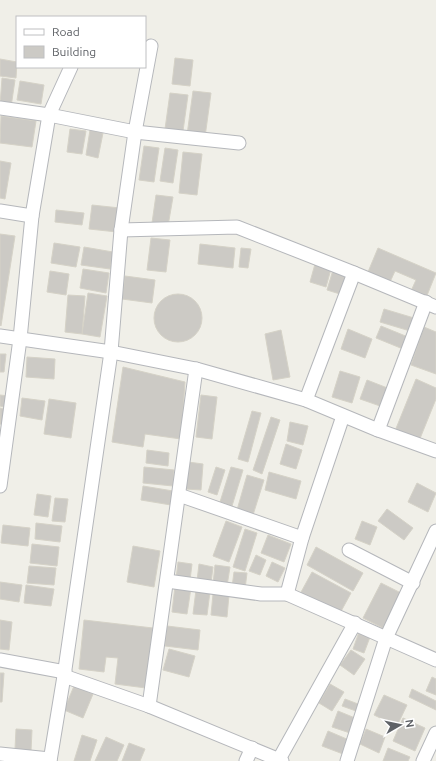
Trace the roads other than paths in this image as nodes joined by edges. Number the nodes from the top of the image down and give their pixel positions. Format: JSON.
{"nodes":[{"id":1,"x":151,"y":46,"type":"dead end"},
{"id":2,"x":71,"y":68,"type":"edge"},
{"id":3,"x":0,"y":108,"type":"edge"},
{"id":4,"x":49,"y":115,"type":"junction"},
{"id":5,"x":135,"y":132,"type":"junction"},
{"id":6,"x":239,"y":143,"type":"dead end"},
{"id":7,"x":0,"y":211,"type":"edge"},
{"id":8,"x":32,"y":216,"type":"junction"},
{"id":9,"x":121,"y":230,"type":"junction"},
{"id":10,"x":354,"y":273,"type":"junction"},
{"id":11,"x":431,"y":305,"type":"edge"},
{"id":12,"x":0,"y":336,"type":"edge"},
{"id":13,"x":20,"y":339,"type":"junction"},
{"id":14,"x":111,"y":352,"type":"junction"},
{"id":15,"x":196,"y":368,"type":"junction"},
{"id":16,"x":306,"y":400,"type":"junction"},
{"id":17,"x":343,"y":416,"type":"junction"},
{"id":18,"x":378,"y":430,"type":"junction"},
{"id":19,"x":3,"y":451,"type":"edge"},
{"id":20,"x":436,"y":451,"type":"edge"},
{"id":21,"x":0,"y":486,"type":"edge"},
{"id":22,"x":179,"y":495,"type":"junction"},
{"id":23,"x":436,"y":531,"type":"edge"},
{"id":24,"x":302,"y":538,"type":"junction"},
{"id":25,"x":349,"y":550,"type":"dead end"},
{"id":26,"x":167,"y":580,"type":"junction"},
{"id":27,"x":414,"y":583,"type":"junction"},
{"id":28,"x":288,"y":594,"type":"junction"},
{"id":29,"x":355,"y":623,"type":"junction"},
{"id":30,"x":386,"y":638,"type":"junction"},
{"id":31,"x":0,"y":660,"type":"edge"},
{"id":32,"x":436,"y":660,"type":"edge"},
{"id":33,"x":64,"y":674,"type":"junction"},
{"id":34,"x":149,"y":706,"type":"junction"},
{"id":35,"x":436,"y":733,"type":"edge"},
{"id":36,"x":252,"y":748,"type":"junction"},
{"id":37,"x":0,"y":754,"type":"edge"},
{"id":38,"x":50,"y":760,"type":"edge"},
{"id":39,"x":246,"y":761,"type":"edge"},
{"id":40,"x":280,"y":761,"type":"edge"},
{"id":41,"x":347,"y":761,"type":"edge"},
{"id":42,"x":423,"y":761,"type":"edge"}],
"edges":[{"from":1,"to":5,"type":"street"},
{"from":2,"to":4,"type":"street"},
{"from":3,"to":4,"type":"street"},
{"from":4,"to":5,"type":"street"},
{"from":4,"to":8,"type":"street"},
{"from":5,"to":6,"type":"street"},
{"from":5,"to":9,"type":"street"},
{"from":7,"to":8,"type":"street"},
{"from":8,"to":13,"type":"street"},
{"from":9,"to":10,"type":"street"},
{"from":9,"to":14,"type":"street"},
{"from":10,"to":11,"type":"street"},
{"from":10,"to":16,"type":"street"},
{"from":11,"to":18,"type":"street"},
{"from":12,"to":13,"type":"street"},
{"from":13,"to":14,"type":"street"},
{"from":13,"to":19,"type":"street"},
{"from":14,"to":15,"type":"street"},
{"from":14,"to":33,"type":"street"},
{"from":15,"to":16,"type":"street"},
{"from":15,"to":22,"type":"street"},
{"from":16,"to":17,"type":"street"},
{"from":17,"to":18,"type":"street"},
{"from":17,"to":24,"type":"street"},
{"from":18,"to":20,"type":"street"},
{"from":19,"to":21,"type":"street"},
{"from":22,"to":24,"type":"street"},
{"from":22,"to":26,"type":"street"},
{"from":23,"to":27,"type":"street"},
{"from":24,"to":28,"type":"street"},
{"from":25,"to":27,"type":"street"},
{"from":26,"to":28,"type":"street"},
{"from":26,"to":34,"type":"street"},
{"from":27,"to":30,"type":"street"},
{"from":28,"to":29,"type":"street"},
{"from":29,"to":30,"type":"street"},
{"from":29,"to":40,"type":"street"},
{"from":30,"to":32,"type":"street"},
{"from":30,"to":41,"type":"street"},
{"from":31,"to":33,"type":"street"},
{"from":33,"to":34,"type":"street"},
{"from":33,"to":38,"type":"street"},
{"from":34,"to":36,"type":"street"},
{"from":35,"to":42,"type":"street"},
{"from":36,"to":39,"type":"street"},
{"from":36,"to":40,"type":"street"},
{"from":37,"to":38,"type":"street"}]}
